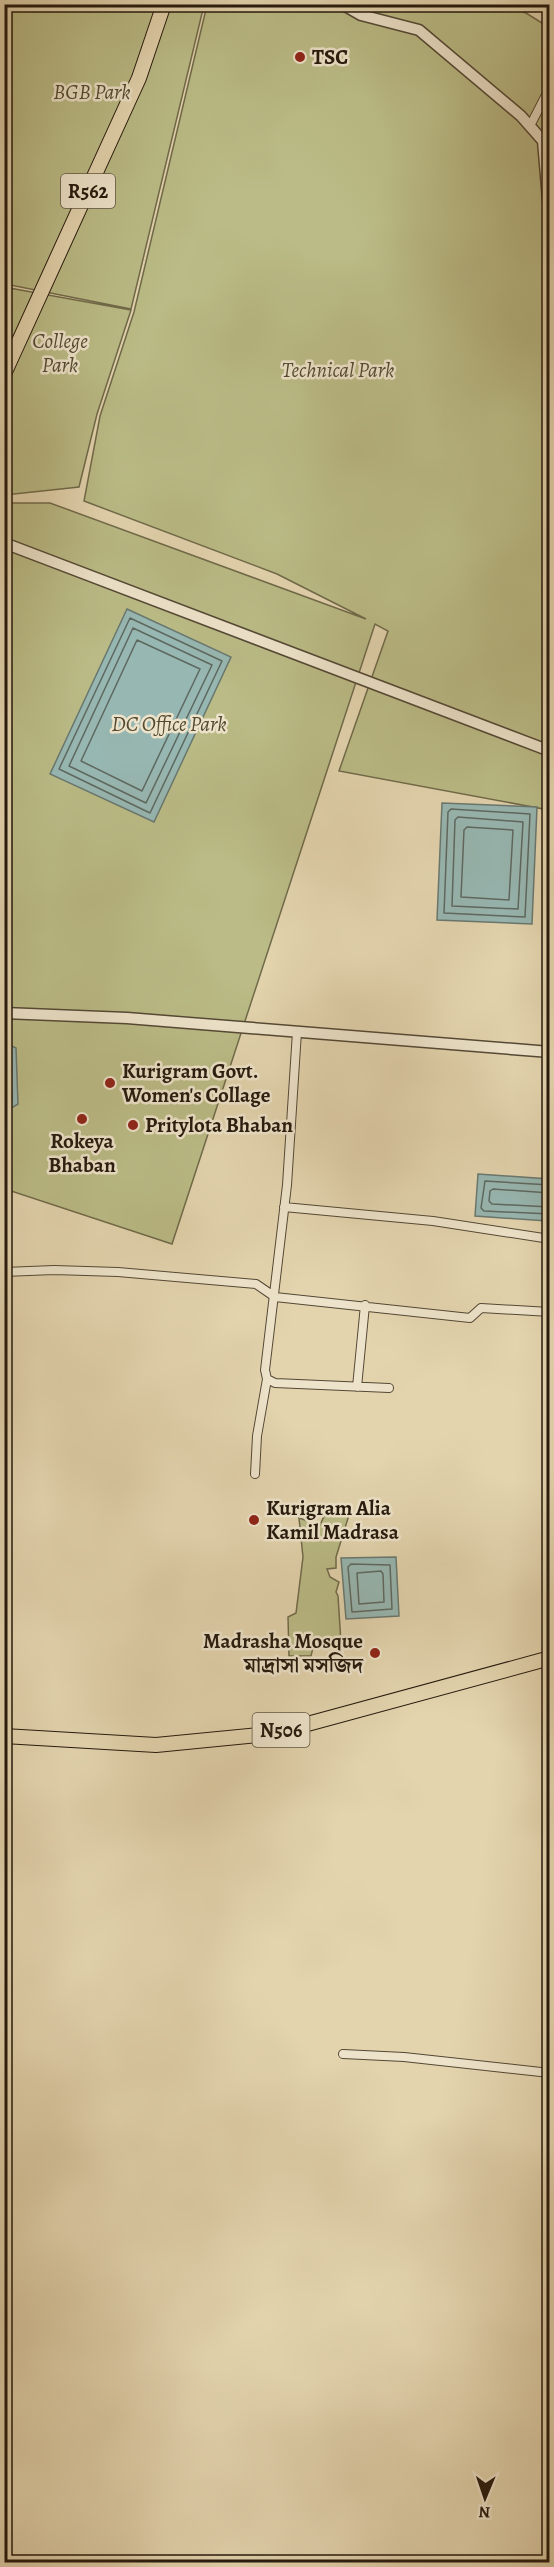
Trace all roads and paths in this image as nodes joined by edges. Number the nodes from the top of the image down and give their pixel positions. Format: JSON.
{"nodes":[{"id":1,"x":164,"y":4,"type":"edge"},
{"id":2,"x":342,"y":4,"type":"edge"},
{"id":3,"x":549,"y":87,"type":"edge"},
{"id":4,"x":530,"y":126,"type":"junction"},
{"id":5,"x":549,"y":224,"type":"edge"},
{"id":6,"x":4,"y":374,"type":"edge"},
{"id":7,"x":4,"y":543,"type":"edge"},
{"id":8,"x":549,"y":751,"type":"edge"},
{"id":9,"x":4,"y":1013,"type":"edge"},
{"id":10,"x":297,"y":1032,"type":"junction"},
{"id":11,"x":549,"y":1052,"type":"edge"},
{"id":12,"x":284,"y":1207,"type":"junction"},
{"id":13,"x":549,"y":1239,"type":"edge"},
{"id":14,"x":4,"y":1272,"type":"edge"},
{"id":15,"x":275,"y":1297,"type":"junction"},
{"id":16,"x":365,"y":1305,"type":"junction"},
{"id":17,"x":549,"y":1312,"type":"edge"},
{"id":18,"x":267,"y":1379,"type":"junction"},
{"id":19,"x":354,"y":1386,"type":"junction"},
{"id":20,"x":389,"y":1388,"type":"dead end"},
{"id":21,"x":255,"y":1474,"type":"dead end"},
{"id":22,"x":549,"y":1658,"type":"edge"},
{"id":23,"x":4,"y":1736,"type":"edge"},
{"id":24,"x":343,"y":2054,"type":"dead end"},
{"id":25,"x":549,"y":2073,"type":"edge"}],
"edges":[{"from":1,"to":6,"type":"main road","number":"R562"},
{"from":2,"to":4,"type":"street"},
{"from":3,"to":4,"type":"street"},
{"from":4,"to":5,"type":"street"},
{"from":7,"to":8,"type":"street"},
{"from":9,"to":10,"type":"street"},
{"from":10,"to":11,"type":"street"},
{"from":10,"to":12,"type":"street"},
{"from":12,"to":13,"type":"street"},
{"from":12,"to":15,"type":"street"},
{"from":14,"to":15,"type":"street"},
{"from":15,"to":16,"type":"street"},
{"from":15,"to":18,"type":"street"},
{"from":16,"to":17,"type":"street"},
{"from":16,"to":19,"type":"street"},
{"from":18,"to":19,"type":"street"},
{"from":18,"to":21,"type":"street"},
{"from":19,"to":20,"type":"street"},
{"from":22,"to":23,"type":"main road","number":"N506"},
{"from":24,"to":25,"type":"street"}]}
